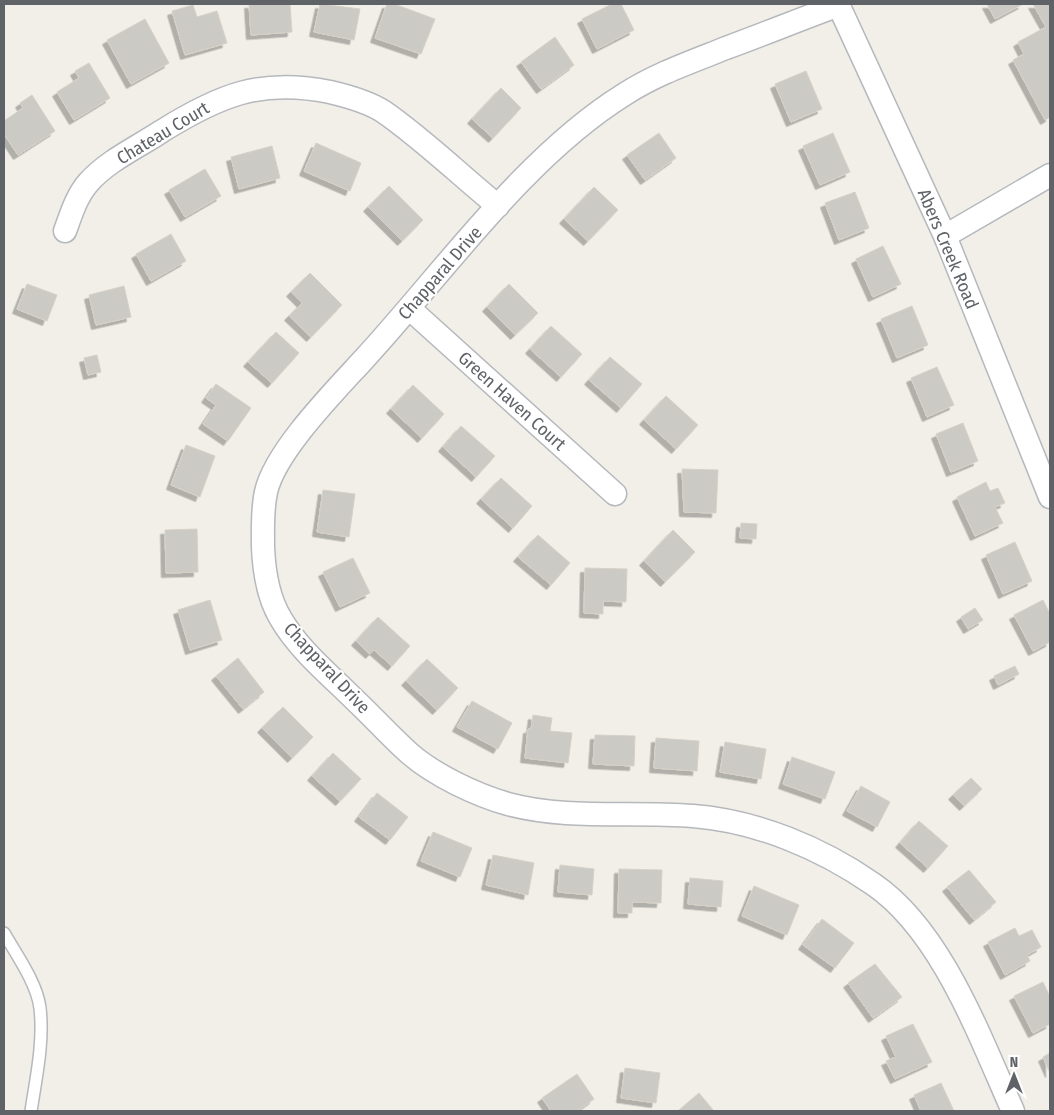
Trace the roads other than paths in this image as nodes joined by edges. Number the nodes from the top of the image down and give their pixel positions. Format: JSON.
{"nodes":[{"id":1,"x":839,"y":4,"type":"edge"},
{"id":2,"x":1050,"y":175,"type":"edge"},
{"id":3,"x":498,"y":206,"type":"junction"},
{"id":4,"x":65,"y":231,"type":"dead end"},
{"id":5,"x":945,"y":236,"type":"junction"},
{"id":6,"x":410,"y":309,"type":"junction"},
{"id":7,"x":615,"y":494,"type":"dead end"},
{"id":8,"x":1050,"y":497,"type":"edge"},
{"id":9,"x":4,"y":933,"type":"edge"},
{"id":10,"x":31,"y":1111,"type":"edge"},
{"id":11,"x":1013,"y":1111,"type":"edge"}],
"edges":[{"from":1,"to":3,"type":"street","name":"Chapparal Drive"},
{"from":1,"to":5,"type":"street","name":"Abers Creek Road"},
{"from":2,"to":5,"type":"street"},
{"from":3,"to":4,"type":"street","name":"Chateau Court"},
{"from":3,"to":6,"type":"street","name":"Chapparal Drive"},
{"from":5,"to":8,"type":"street","name":"Abers Creek Road"},
{"from":6,"to":7,"type":"street","name":"Green Haven Court"},
{"from":6,"to":11,"type":"street","name":"Chapparal Drive"},
{"from":9,"to":10,"type":"lane"}]}
